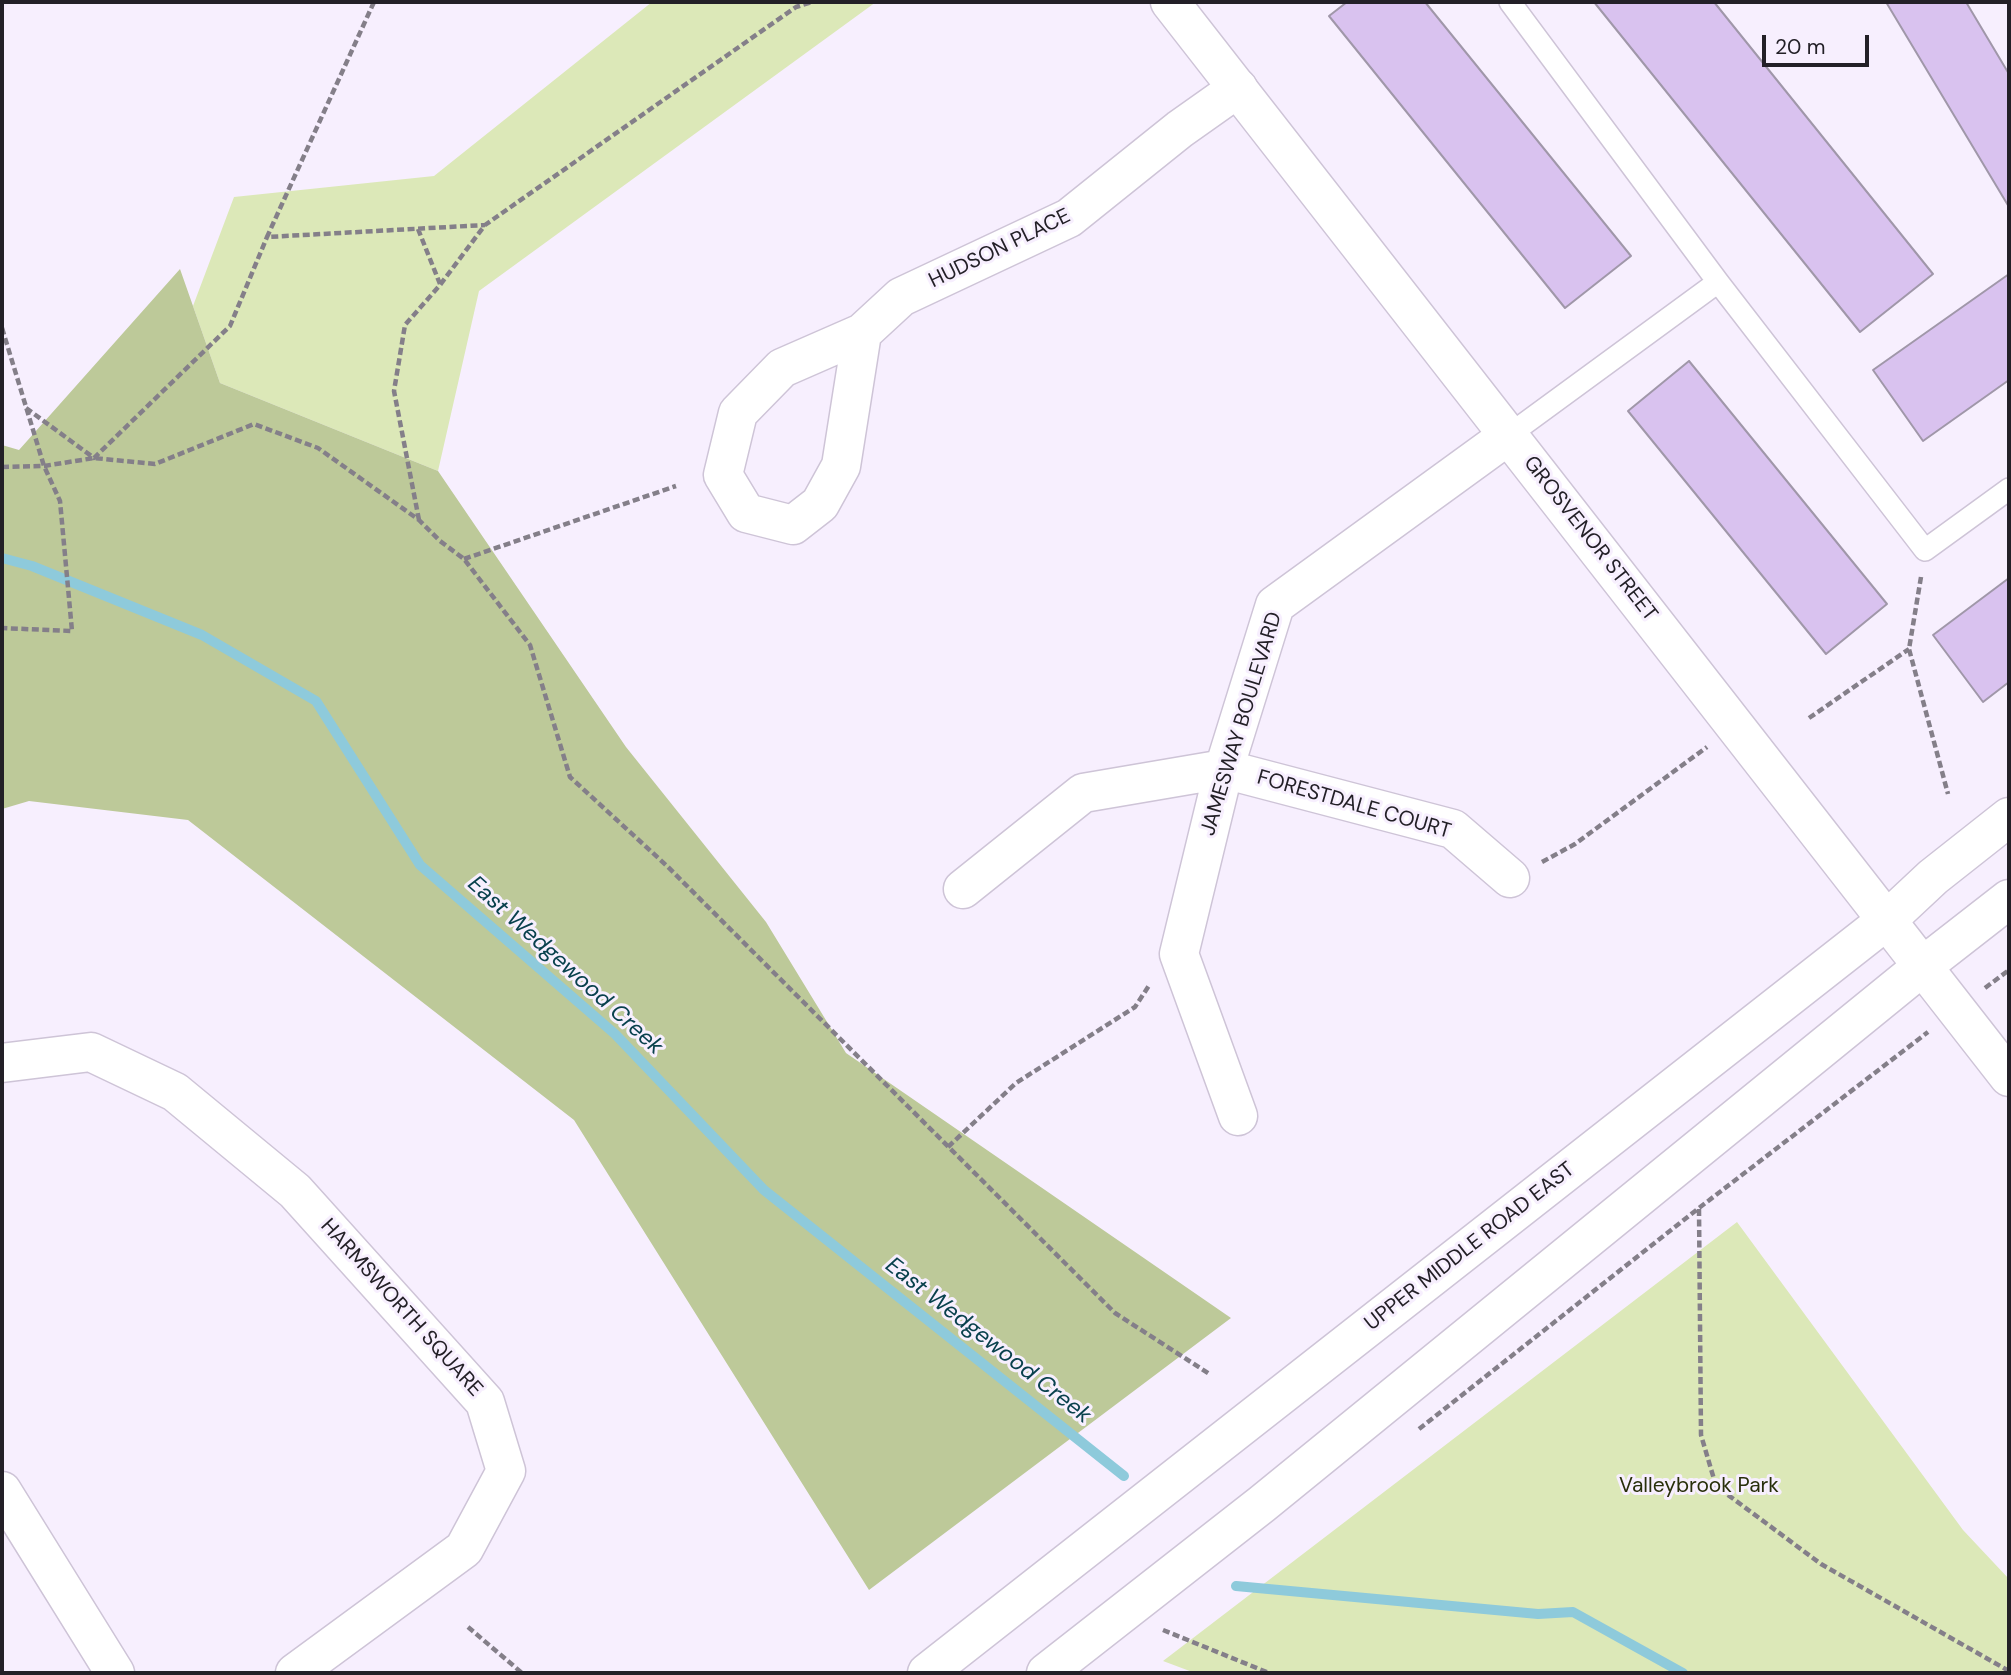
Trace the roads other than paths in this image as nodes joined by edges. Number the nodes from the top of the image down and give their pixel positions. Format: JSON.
{"nodes":[{"id":1,"x":1170,"y":2,"type":"edge"},
{"id":2,"x":1510,"y":2,"type":"edge"},
{"id":3,"x":1238,"y":88,"type":"junction"},
{"id":4,"x":1718,"y":282,"type":"junction"},
{"id":5,"x":862,"y":333,"type":"junction"},
{"id":6,"x":1509,"y":435,"type":"junction"},
{"id":7,"x":2009,"y":489,"type":"edge"},
{"id":8,"x":1224,"y":769,"type":"junction"},
{"id":9,"x":2009,"y":817,"type":"edge"},
{"id":10,"x":1510,"y":878,"type":"road end"},
{"id":11,"x":963,"y":888,"type":"dead end"},
{"id":12,"x":2009,"y":899,"type":"edge"},
{"id":13,"x":1886,"y":920,"type":"junction"},
{"id":14,"x":1923,"y":966,"type":"junction"},
{"id":15,"x":2,"y":1063,"type":"edge"},
{"id":16,"x":2009,"y":1077,"type":"edge"},
{"id":17,"x":1238,"y":1116,"type":"dead end"},
{"id":18,"x":2,"y":1491,"type":"edge"},
{"id":19,"x":115,"y":1673,"type":"edge"},
{"id":20,"x":295,"y":1673,"type":"edge"},
{"id":21,"x":927,"y":1673,"type":"edge"},
{"id":22,"x":1046,"y":1673,"type":"edge"}],
"edges":[{"from":1,"to":3,"type":"street","name":"GROSVENOR STREET"},
{"from":2,"to":4,"type":"lane"},
{"from":3,"to":5,"type":"street","name":"HUDSON PLACE"},
{"from":3,"to":6,"type":"street","name":"GROSVENOR STREET"},
{"from":4,"to":6,"type":"lane"},
{"from":4,"to":7,"type":"lane"},
{"from":5,"to":5,"type":"street","name":"HUDSON PLACE"},
{"from":6,"to":8,"type":"street","name":"JAMESWAY BOULEVARD"},
{"from":6,"to":13,"type":"street","name":"GROSVENOR STREET"},
{"from":8,"to":10,"type":"street","name":"FORESTDALE COURT"},
{"from":8,"to":11,"type":"street"},
{"from":8,"to":17,"type":"street","name":"JAMESWAY BOULEVARD"},
{"from":9,"to":13,"type":"street","name":"UPPER MIDDLE ROAD EAST"},
{"from":12,"to":14,"type":"street"},
{"from":13,"to":14,"type":"street","name":"GROSVENOR STREET"},
{"from":13,"to":21,"type":"street","name":"UPPER MIDDLE ROAD EAST"},
{"from":14,"to":16,"type":"street","name":"GROSVENOR STREET"},
{"from":14,"to":22,"type":"street"},
{"from":15,"to":20,"type":"street","name":"HARMSWORTH SQUARE"},
{"from":18,"to":19,"type":"street"}]}
